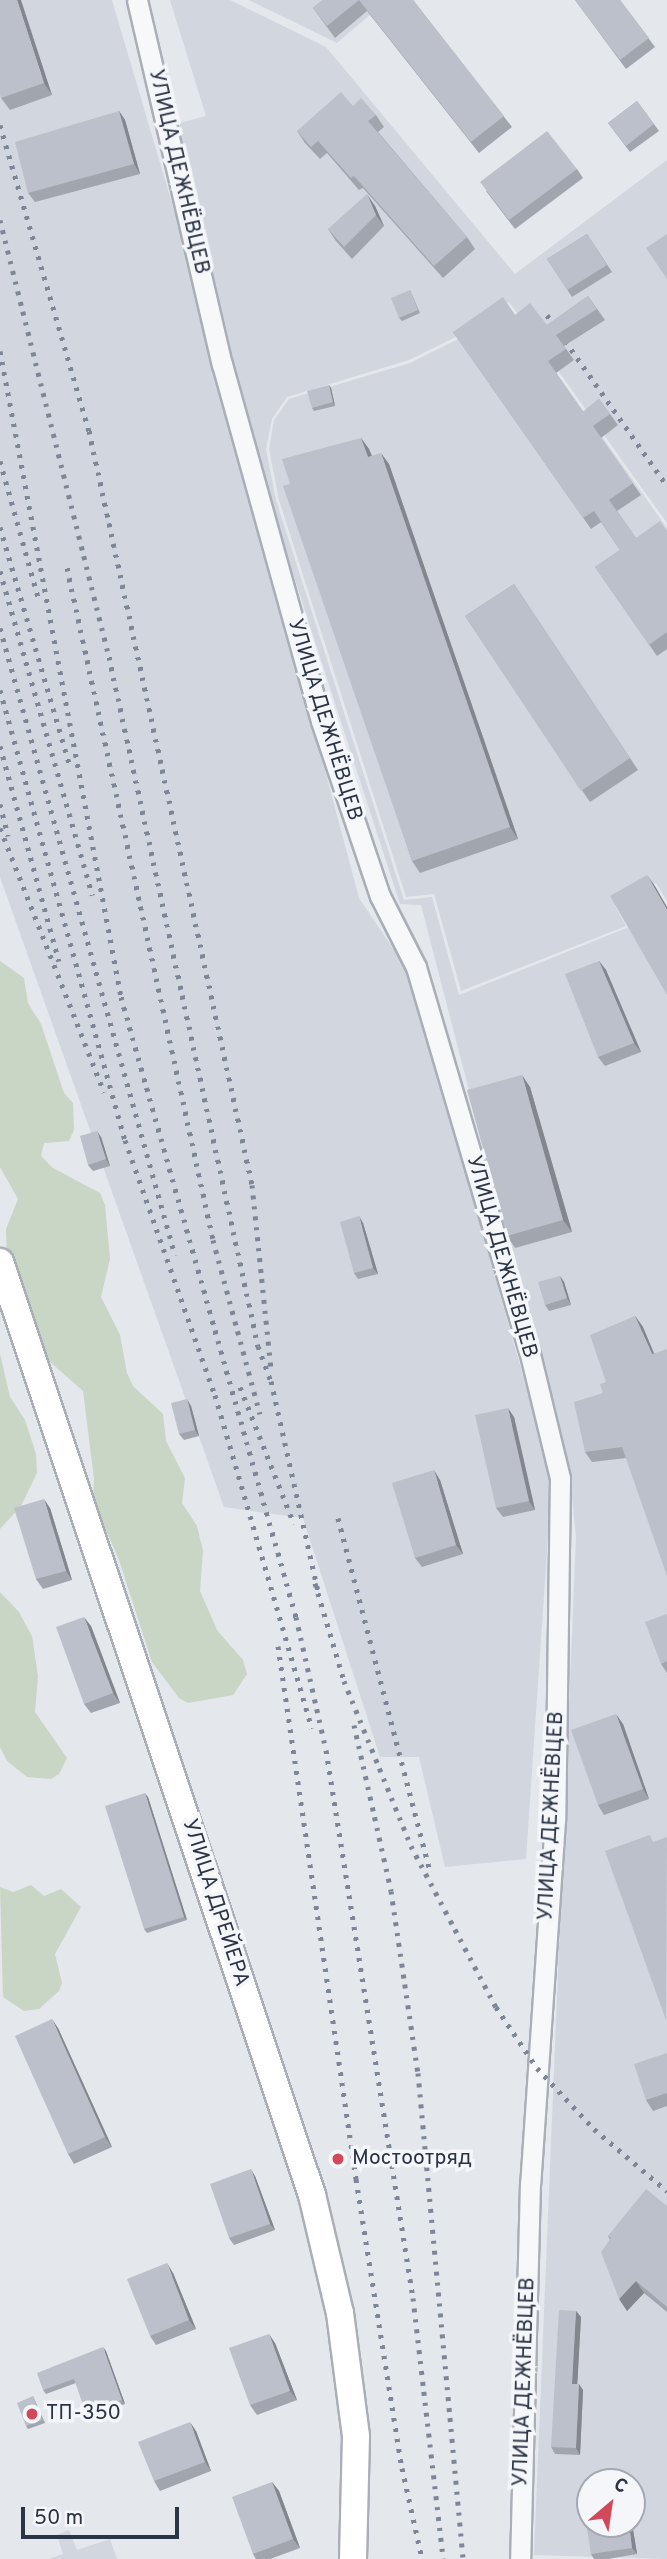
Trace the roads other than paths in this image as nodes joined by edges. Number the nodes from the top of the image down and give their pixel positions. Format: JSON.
{"nodes":[{"id":1,"x":137,"y":0,"type":"edge"},
{"id":2,"x":0,"y":1262,"type":"edge"},
{"id":3,"x":353,"y":2559,"type":"edge"},
{"id":4,"x":520,"y":2559,"type":"edge"}],
"edges":[{"from":1,"to":4,"type":"street","name":"УЛИЦА ДЕЖНЁВЦЕВ"},
{"from":2,"to":3,"type":"main road","name":"УЛИЦА ДРЕЙЕРА"}]}
